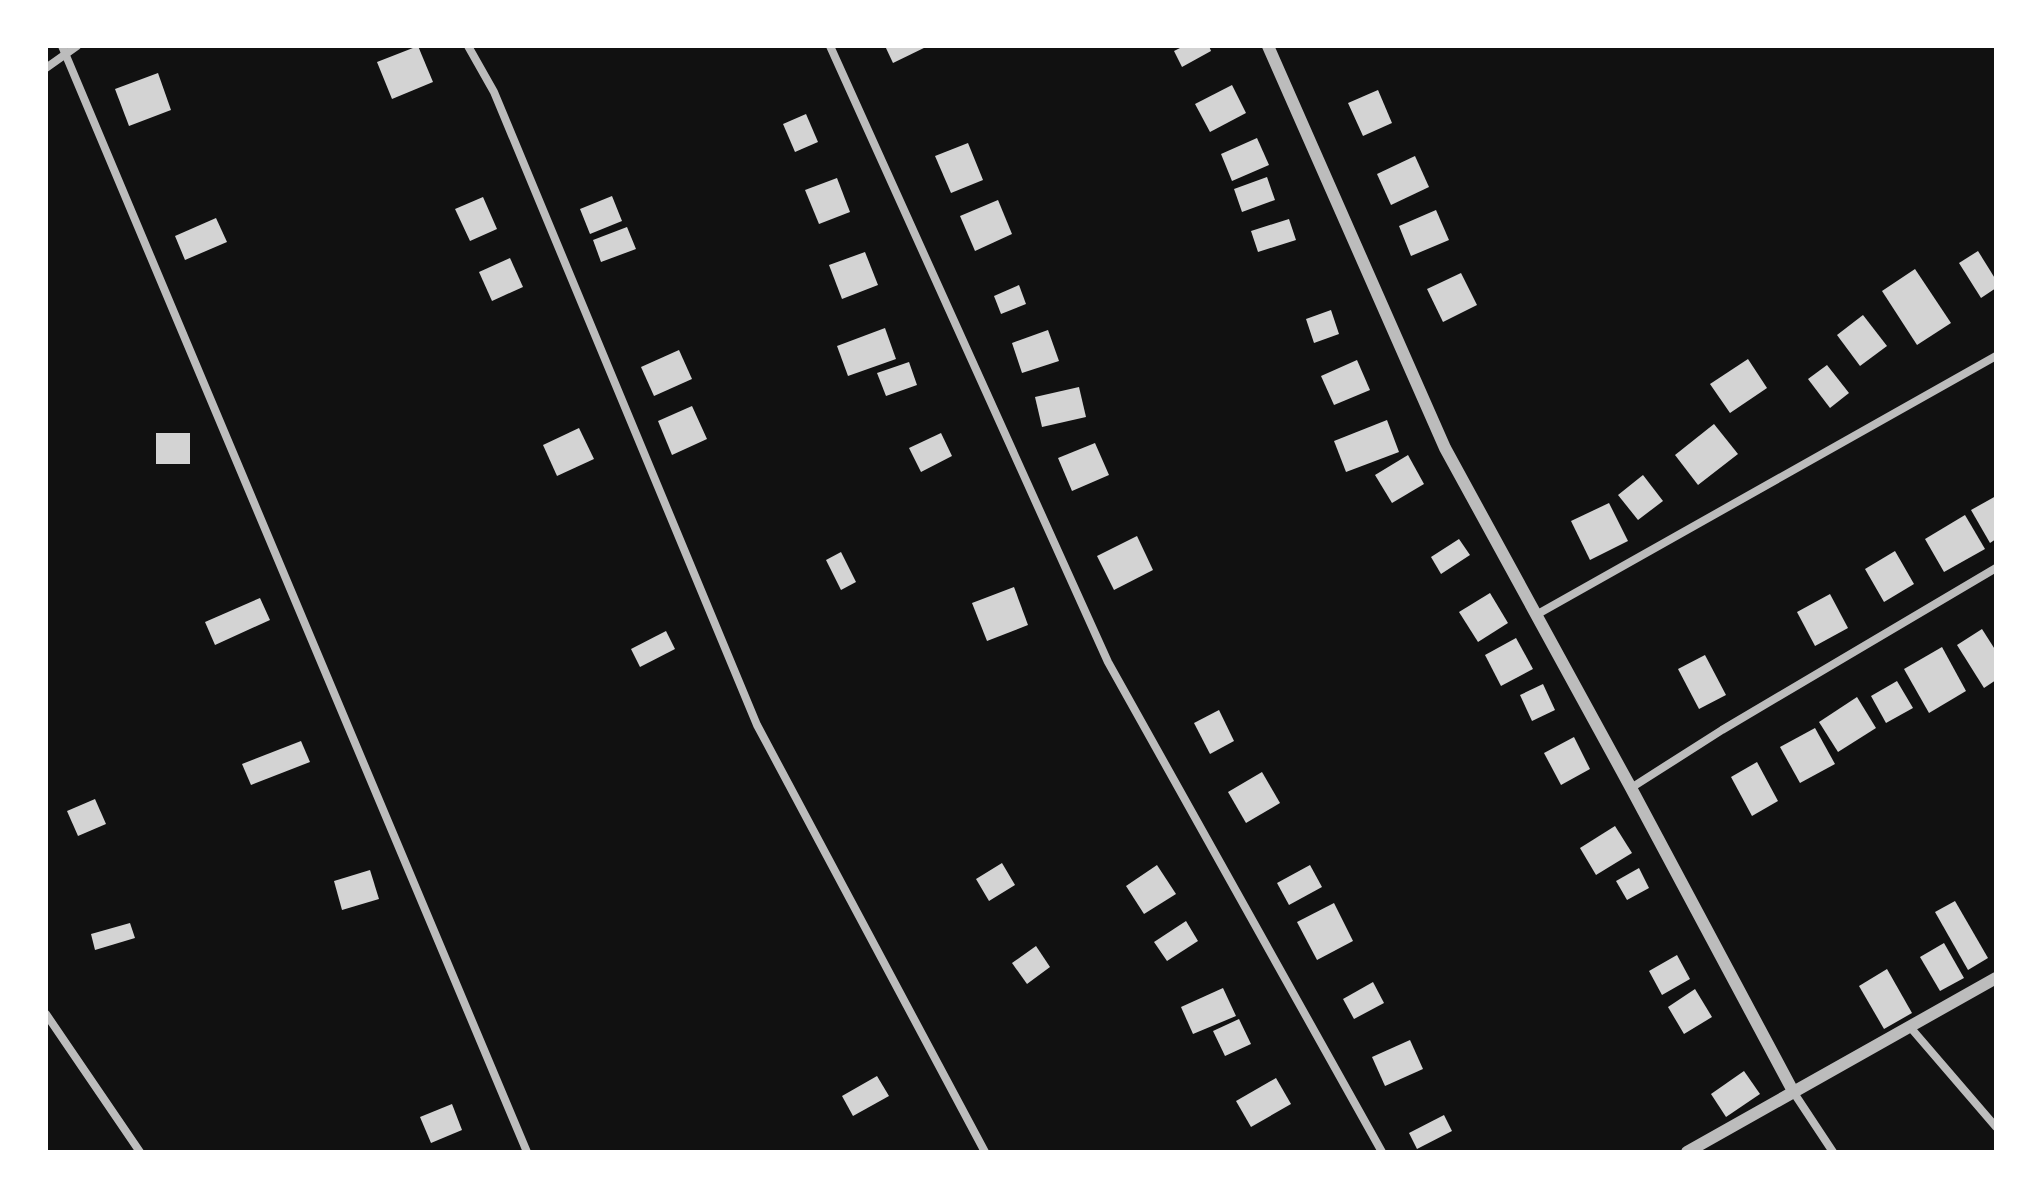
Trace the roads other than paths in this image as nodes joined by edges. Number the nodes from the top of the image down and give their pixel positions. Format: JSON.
{"nodes":[{"id":1,"x":77,"y":46,"type":"edge"},
{"id":2,"x":468,"y":46,"type":"edge"},
{"id":3,"x":830,"y":46,"type":"edge"},
{"id":4,"x":1268,"y":46,"type":"edge"},
{"id":5,"x":64,"y":50,"type":"edge"},
{"id":6,"x":46,"y":68,"type":"edge"},
{"id":7,"x":1996,"y":356,"type":"edge"},
{"id":8,"x":1996,"y":568,"type":"edge"},
{"id":9,"x":1536,"y":615,"type":"junction"},
{"id":10,"x":1631,"y":788,"type":"junction"},
{"id":11,"x":1996,"y":978,"type":"edge"},
{"id":12,"x":46,"y":1014,"type":"edge"},
{"id":13,"x":1910,"y":1027,"type":"junction"},
{"id":14,"x":1794,"y":1093,"type":"junction"},
{"id":15,"x":1996,"y":1127,"type":"edge"},
{"id":16,"x":140,"y":1152,"type":"edge"},
{"id":17,"x":527,"y":1152,"type":"edge"},
{"id":18,"x":985,"y":1152,"type":"edge"},
{"id":19,"x":1382,"y":1152,"type":"edge"},
{"id":20,"x":1687,"y":1152,"type":"edge"},
{"id":21,"x":1833,"y":1152,"type":"edge"}],
"edges":[{"from":1,"to":5,"type":"street"},
{"from":2,"to":18,"type":"street"},
{"from":3,"to":19,"type":"street"},
{"from":4,"to":9,"type":"street"},
{"from":5,"to":6,"type":"street"},
{"from":5,"to":17,"type":"street"},
{"from":7,"to":9,"type":"street"},
{"from":8,"to":10,"type":"street"},
{"from":9,"to":10,"type":"street"},
{"from":10,"to":14,"type":"street"},
{"from":11,"to":13,"type":"street"},
{"from":12,"to":16,"type":"street"},
{"from":13,"to":14,"type":"street"},
{"from":13,"to":15,"type":"street"},
{"from":14,"to":20,"type":"street"},
{"from":14,"to":21,"type":"street"}]}
